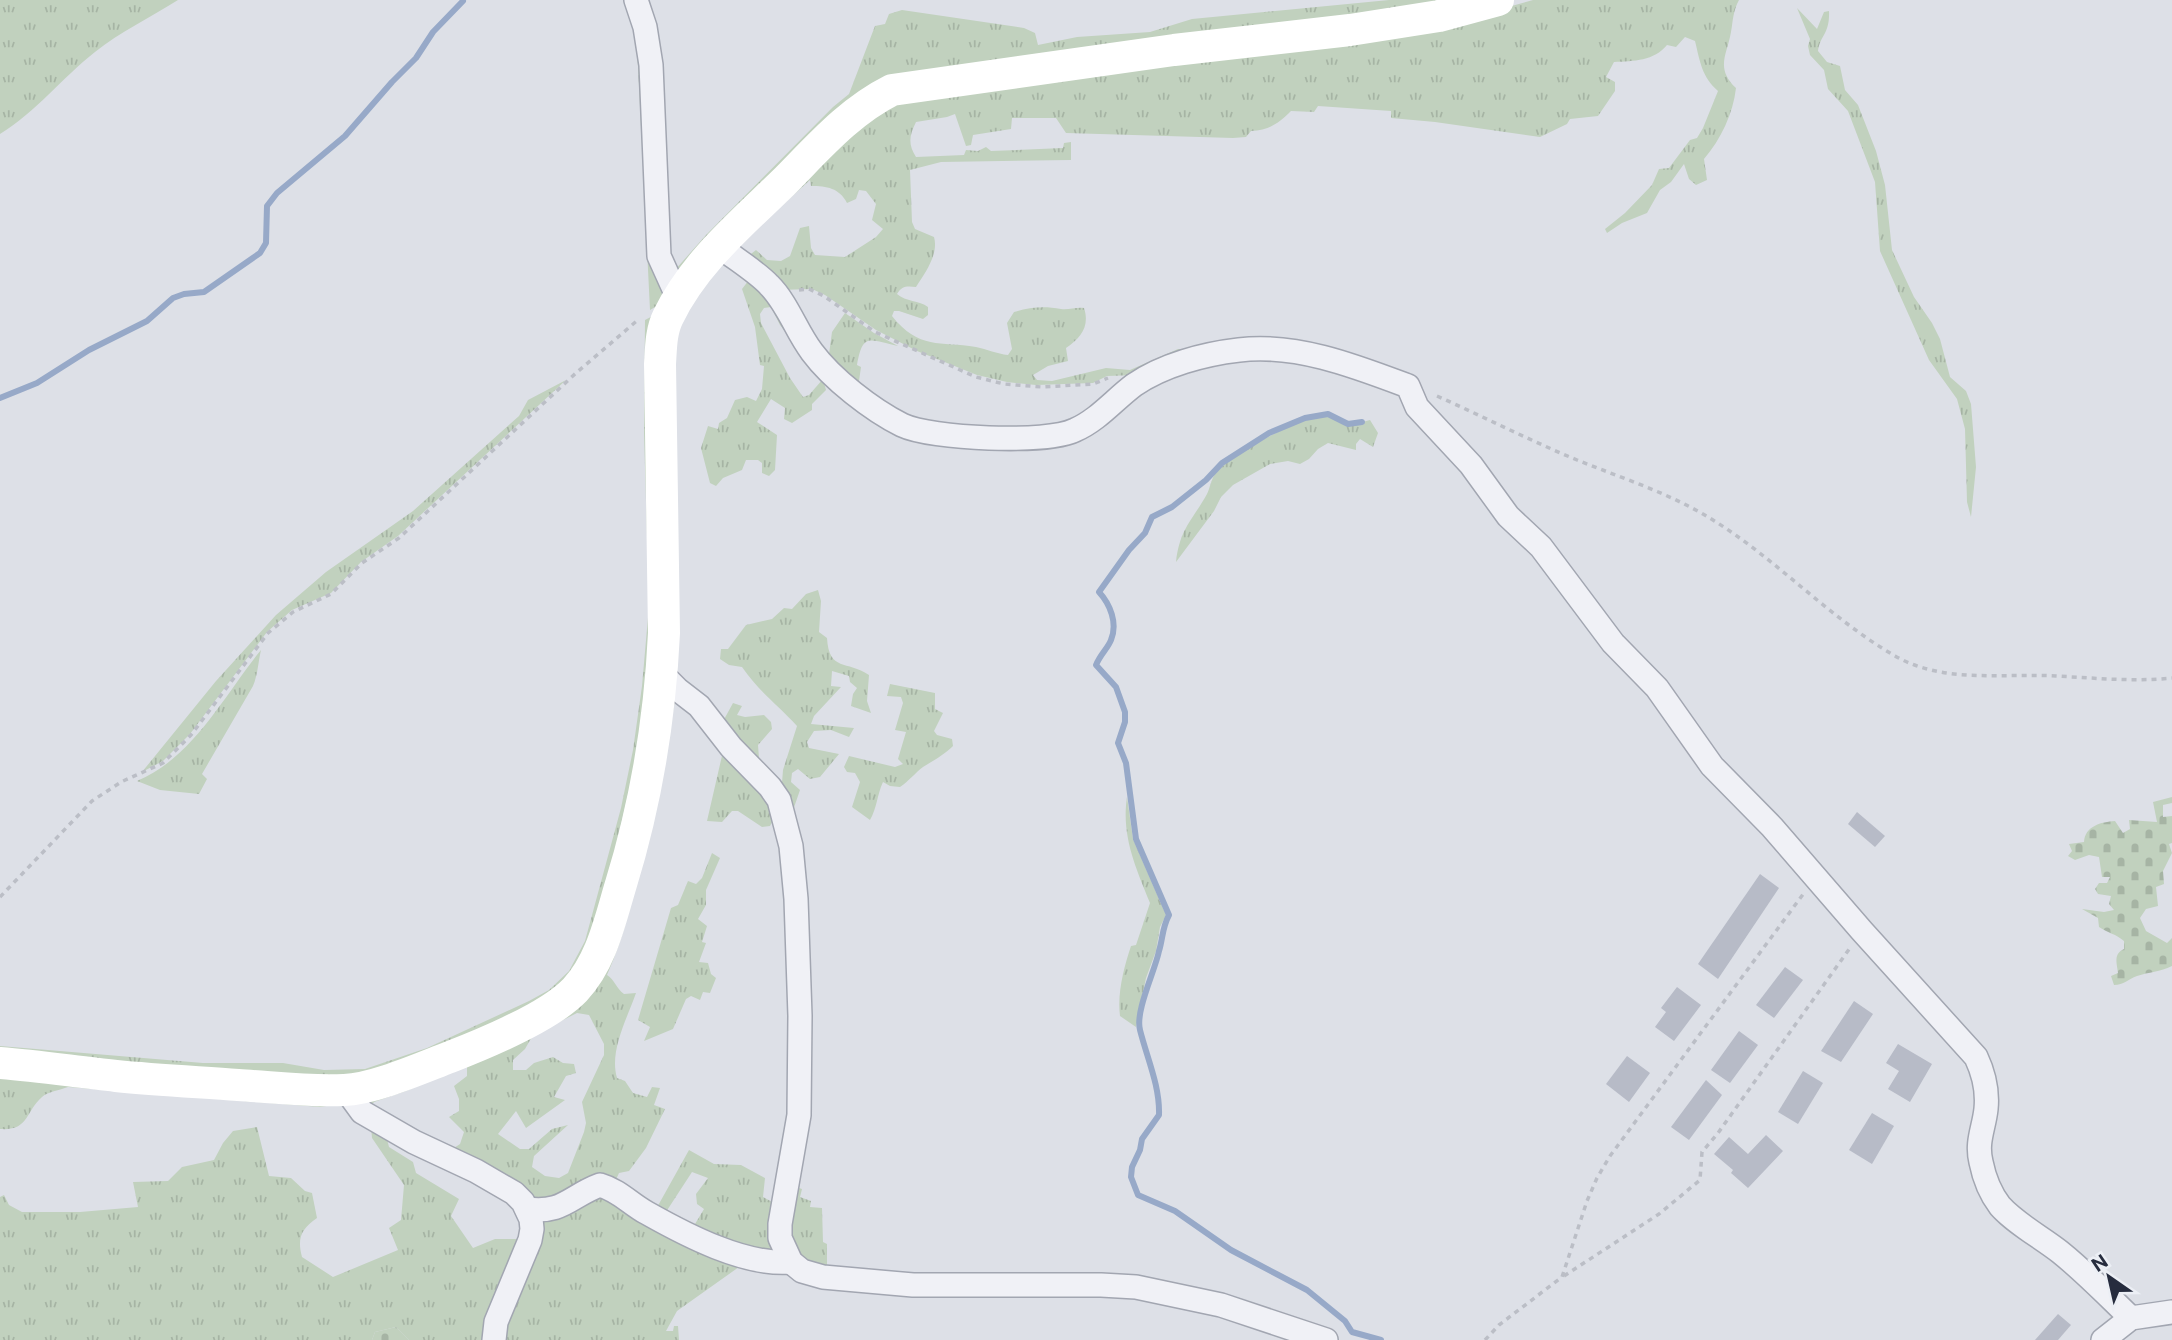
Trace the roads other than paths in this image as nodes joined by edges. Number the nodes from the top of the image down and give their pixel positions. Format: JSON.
{"nodes":[{"id":1,"x":636,"y":0,"type":"edge"},
{"id":2,"x":1497,"y":0,"type":"edge"},
{"id":3,"x":719,"y":246,"type":"junction"},
{"id":4,"x":678,"y":298,"type":"junction"},
{"id":5,"x":662,"y":674,"type":"junction"},
{"id":6,"x":0,"y":1063,"type":"edge"},
{"id":7,"x":346,"y":1090,"type":"junction"},
{"id":8,"x":527,"y":1209,"type":"junction"},
{"id":9,"x":791,"y":1262,"type":"junction"},
{"id":10,"x":2172,"y":1312,"type":"edge"},
{"id":11,"x":2131,"y":1318,"type":"junction"},
{"id":12,"x":494,"y":1340,"type":"edge"},
{"id":13,"x":1326,"y":1340,"type":"edge"},
{"id":14,"x":2103,"y":1340,"type":"edge"}],
"edges":[{"from":1,"to":4,"type":"street"},
{"from":2,"to":3,"type":"main road"},
{"from":3,"to":4,"type":"main road"},
{"from":3,"to":11,"type":"street"},
{"from":4,"to":5,"type":"main road"},
{"from":5,"to":7,"type":"main road"},
{"from":5,"to":9,"type":"street"},
{"from":6,"to":7,"type":"main road"},
{"from":7,"to":8,"type":"street"},
{"from":8,"to":9,"type":"street"},
{"from":8,"to":12,"type":"street"},
{"from":9,"to":13,"type":"street"},
{"from":10,"to":11,"type":"street"},
{"from":11,"to":14,"type":"street"}]}
